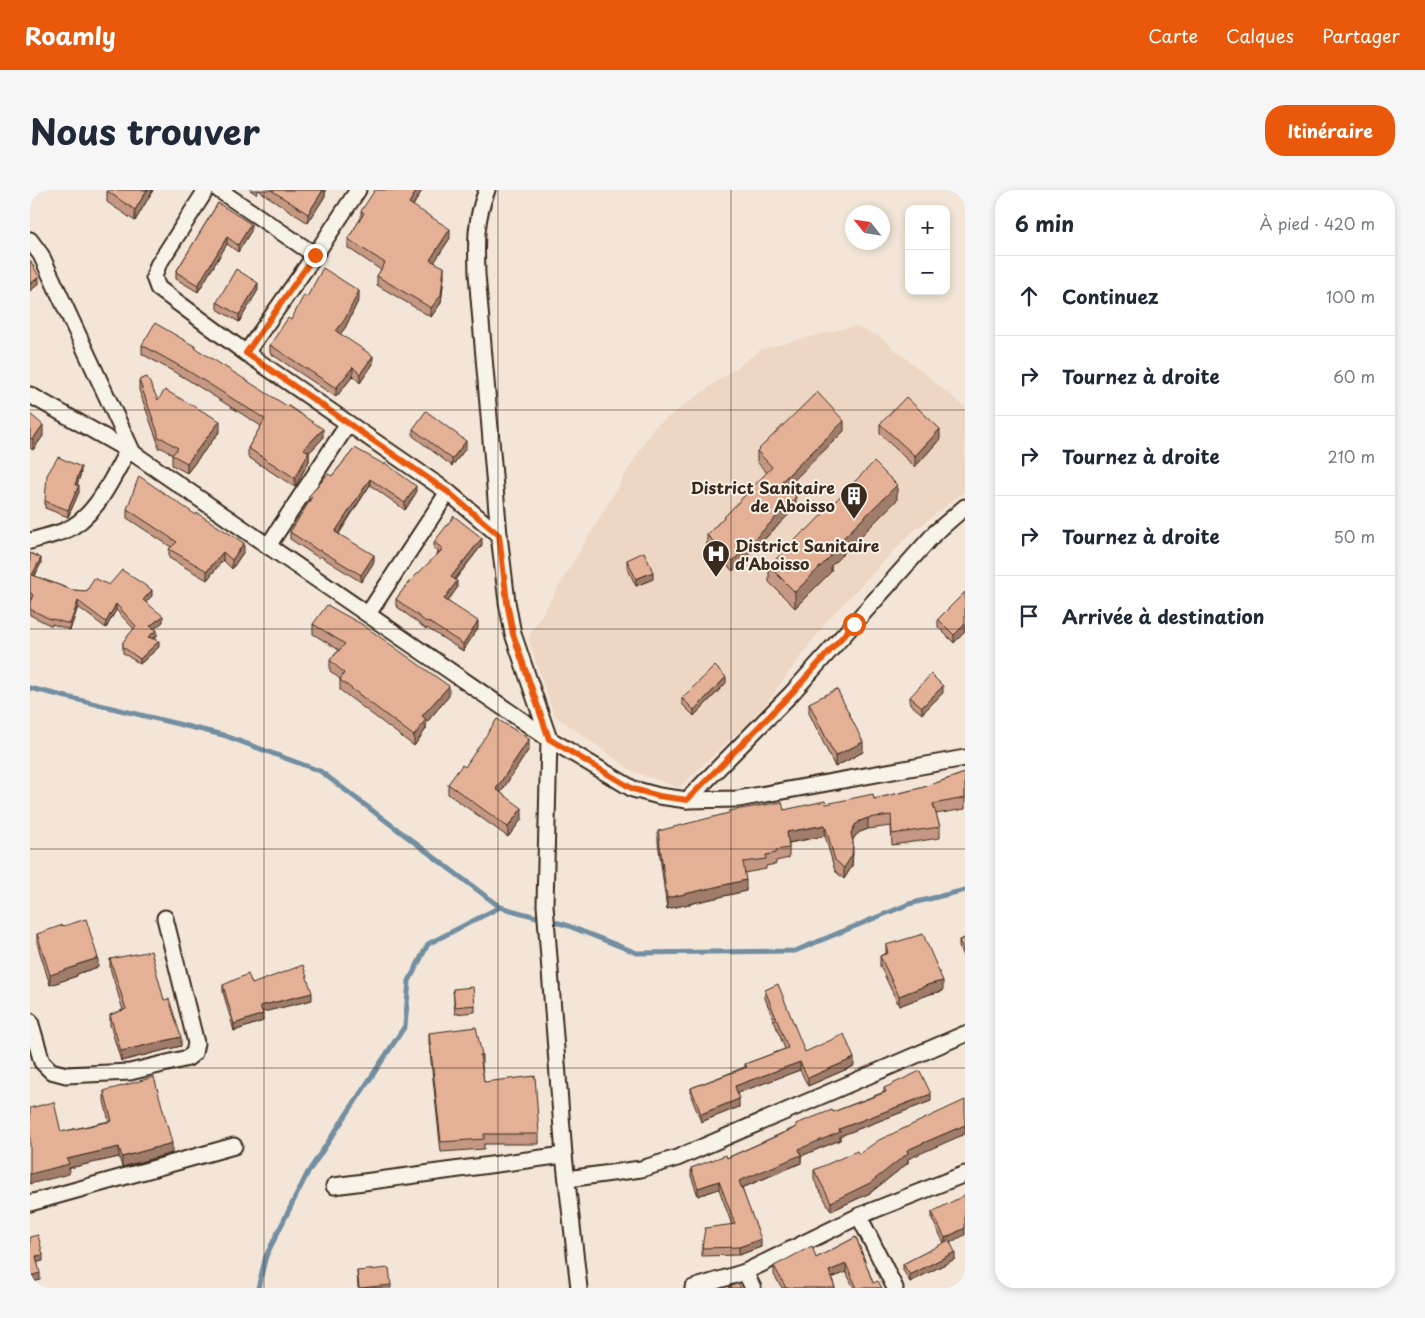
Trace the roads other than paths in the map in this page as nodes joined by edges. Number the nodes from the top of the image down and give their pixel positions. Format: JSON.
{"nodes":[{"id":1,"x":206,"y":190,"type":"edge"},
{"id":2,"x":219,"y":190,"type":"edge"},
{"id":3,"x":358,"y":190,"type":"edge"},
{"id":4,"x":487,"y":190,"type":"edge"},
{"id":5,"x":30,"y":240,"type":"edge"},
{"id":6,"x":315,"y":255,"type":"junction"},
{"id":7,"x":246,"y":353,"type":"junction"},
{"id":8,"x":30,"y":395,"type":"edge"},
{"id":9,"x":348,"y":424,"type":"junction"},
{"id":10,"x":130,"y":452,"type":"junction"},
{"id":11,"x":448,"y":492,"type":"junction"},
{"id":12,"x":965,"y":508,"type":"edge"},
{"id":13,"x":499,"y":535,"type":"junction"},
{"id":14,"x":30,"y":541,"type":"edge"},
{"id":15,"x":268,"y":546,"type":"junction"},
{"id":16,"x":368,"y":614,"type":"junction"},
{"id":17,"x":549,"y":739,"type":"junction"},
{"id":18,"x":965,"y":758,"type":"edge"},
{"id":19,"x":687,"y":800,"type":"junction"},
{"id":20,"x":165,"y":918,"type":"dead end"},
{"id":21,"x":30,"y":1021,"type":"edge"},
{"id":22,"x":965,"y":1034,"type":"edge"},
{"id":23,"x":234,"y":1146,"type":"dead end"},
{"id":24,"x":564,"y":1155,"type":"junction"},
{"id":25,"x":965,"y":1174,"type":"edge"},
{"id":26,"x":567,"y":1179,"type":"junction"},
{"id":27,"x":334,"y":1186,"type":"dead end"},
{"id":28,"x":30,"y":1203,"type":"edge"},
{"id":29,"x":859,"y":1216,"type":"junction"},
{"id":30,"x":745,"y":1272,"type":"junction"},
{"id":31,"x":579,"y":1288,"type":"edge"},
{"id":32,"x":693,"y":1288,"type":"edge"},
{"id":33,"x":753,"y":1288,"type":"edge"},
{"id":34,"x":896,"y":1288,"type":"edge"}],
"edges":[{"from":1,"to":7,"type":"street"},
{"from":2,"to":6,"type":"street"},
{"from":3,"to":6,"type":"street"},
{"from":4,"to":13,"type":"street"},
{"from":5,"to":10,"type":"street"},
{"from":6,"to":7,"type":"street"},
{"from":7,"to":9,"type":"street"},
{"from":8,"to":10,"type":"street"},
{"from":9,"to":11,"type":"street"},
{"from":9,"to":15,"type":"street"},
{"from":10,"to":14,"type":"street"},
{"from":10,"to":15,"type":"street"},
{"from":11,"to":13,"type":"street"},
{"from":11,"to":16,"type":"street"},
{"from":12,"to":19,"type":"street"},
{"from":13,"to":17,"type":"street"},
{"from":15,"to":16,"type":"street"},
{"from":16,"to":17,"type":"street"},
{"from":17,"to":19,"type":"street"},
{"from":17,"to":24,"type":"street"},
{"from":18,"to":19,"type":"street"},
{"from":20,"to":21,"type":"street"},
{"from":22,"to":26,"type":"street"},
{"from":23,"to":28,"type":"street"},
{"from":24,"to":26,"type":"street"},
{"from":24,"to":27,"type":"street"},
{"from":25,"to":29,"type":"street"},
{"from":26,"to":31,"type":"street"},
{"from":29,"to":30,"type":"street"},
{"from":29,"to":34,"type":"street"},
{"from":30,"to":32,"type":"street"},
{"from":30,"to":33,"type":"street"}]}
